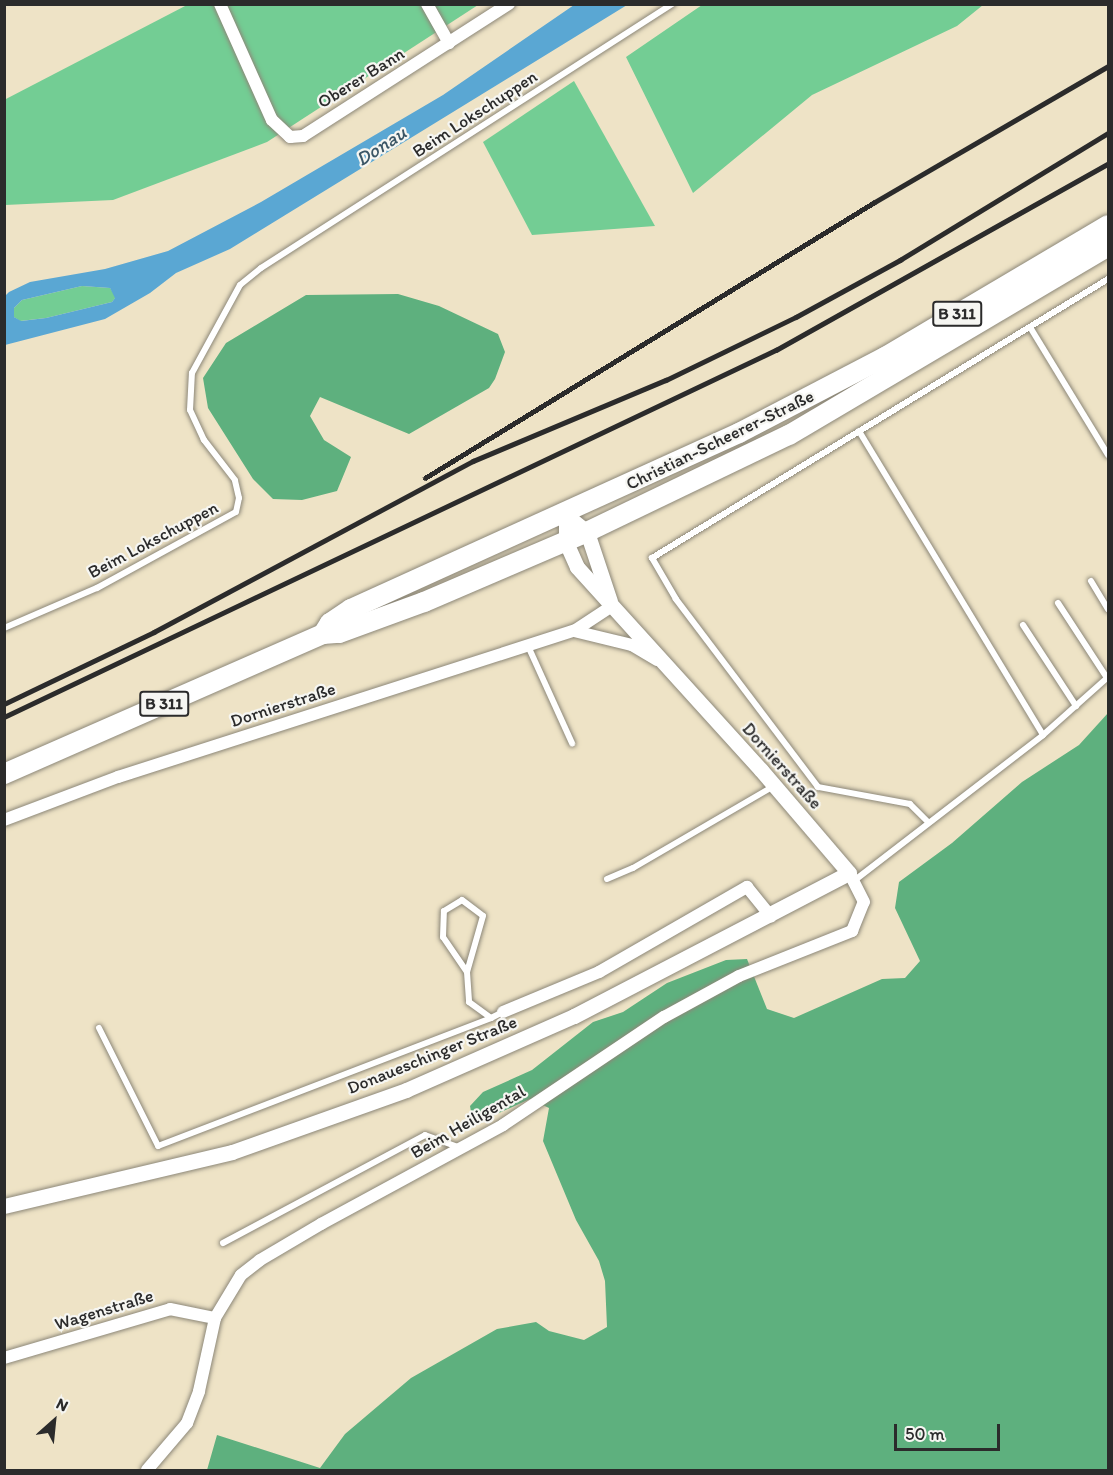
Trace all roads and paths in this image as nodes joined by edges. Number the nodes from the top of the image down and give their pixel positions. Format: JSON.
{"nodes":[{"id":1,"x":220,"y":4,"type":"edge"},
{"id":2,"x":426,"y":4,"type":"edge"},
{"id":3,"x":508,"y":4,"type":"edge"},
{"id":4,"x":673,"y":4,"type":"edge"},
{"id":5,"x":449,"y":43,"type":"junction"},
{"id":6,"x":1108,"y":225,"type":"edge"},
{"id":7,"x":1108,"y":246,"type":"edge"},
{"id":8,"x":1108,"y":279,"type":"edge"},
{"id":9,"x":1030,"y":327,"type":"junction"},
{"id":10,"x":860,"y":431,"type":"junction"},
{"id":11,"x":1108,"y":455,"type":"edge"},
{"id":12,"x":566,"y":515,"type":"junction"},
{"id":13,"x":587,"y":532,"type":"junction"},
{"id":14,"x":566,"y":542,"type":"junction"},
{"id":15,"x":1091,"y":581,"type":"dead end"},
{"id":16,"x":1058,"y":603,"type":"dead end"},
{"id":17,"x":612,"y":606,"type":"junction"},
{"id":18,"x":1108,"y":609,"type":"edge"},
{"id":19,"x":1023,"y":625,"type":"dead end"},
{"id":20,"x":4,"y":628,"type":"edge"},
{"id":21,"x":574,"y":631,"type":"junction"},
{"id":22,"x":323,"y":634,"type":"junction"},
{"id":23,"x":528,"y":646,"type":"junction"},
{"id":24,"x":658,"y":661,"type":"junction"},
{"id":25,"x":1108,"y":677,"type":"edge"},
{"id":26,"x":1076,"y":706,"type":"junction"},
{"id":27,"x":1043,"y":735,"type":"junction"},
{"id":28,"x":572,"y":743,"type":"dead end"},
{"id":29,"x":4,"y":774,"type":"edge"},
{"id":30,"x":775,"y":786,"type":"junction"},
{"id":31,"x":4,"y":820,"type":"edge"},
{"id":32,"x":927,"y":821,"type":"junction"},
{"id":33,"x":852,"y":877,"type":"junction"},
{"id":34,"x":607,"y":879,"type":"dead end"},
{"id":35,"x":771,"y":917,"type":"junction"},
{"id":36,"x":467,"y":972,"type":"junction"},
{"id":37,"x":503,"y":1012,"type":"joint"},
{"id":38,"x":491,"y":1018,"type":"junction"},
{"id":39,"x":99,"y":1028,"type":"dead end"},
{"id":40,"x":462,"y":1148,"type":"junction"},
{"id":41,"x":4,"y":1206,"type":"edge"},
{"id":42,"x":223,"y":1243,"type":"dead end"},
{"id":43,"x":215,"y":1318,"type":"junction"},
{"id":44,"x":4,"y":1358,"type":"edge"},
{"id":45,"x":147,"y":1470,"type":"edge"}],
"edges":[{"from":1,"to":5,"type":"street","name":"Oberer Bann"},
{"from":2,"to":5,"type":"street"},
{"from":3,"to":5,"type":"street","name":"Oberer Bann"},
{"from":4,"to":20,"type":"lane","name":"Beim Lokschuppen"},
{"from":6,"to":12,"type":"main road","name":"Christian-Scheerer-Straße","number":"B 311"},
{"from":7,"to":13,"type":"main road","name":"Christian-Scheerer-Straße","number":"B 311"},
{"from":8,"to":9,"type":"lane"},
{"from":9,"to":10,"type":"lane"},
{"from":9,"to":11,"type":"lane"},
{"from":10,"to":27,"type":"lane"},
{"from":10,"to":32,"type":"lane"},
{"from":12,"to":13,"type":"street"},
{"from":12,"to":14,"type":"street","name":"Dornierstraße"},
{"from":12,"to":22,"type":"main road","name":"Christian-Scheerer-Straße","number":"B 311"},
{"from":13,"to":14,"type":"main road","name":"Christian-Scheerer-Straße","number":"B 311"},
{"from":13,"to":17,"type":"street","name":"Dornierstraße"},
{"from":14,"to":17,"type":"street","name":"Dornierstraße"},
{"from":14,"to":22,"type":"main road","name":"Christian-Scheerer-Straße","number":"B 311"},
{"from":15,"to":18,"type":"lane"},
{"from":16,"to":25,"type":"lane"},
{"from":17,"to":21,"type":"street","name":"Dornierstraße"},
{"from":17,"to":24,"type":"street","name":"Dornierstraße"},
{"from":19,"to":26,"type":"lane"},
{"from":21,"to":23,"type":"street","name":"Dornierstraße"},
{"from":21,"to":24,"type":"street","name":"Dornierstraße"},
{"from":22,"to":29,"type":"main road","name":"Christian-Scheerer-Straße","number":"B 311"},
{"from":23,"to":28,"type":"lane"},
{"from":23,"to":31,"type":"street","name":"Dornierstraße"},
{"from":24,"to":30,"type":"street","name":"Dornierstraße"},
{"from":25,"to":26,"type":"lane"},
{"from":26,"to":27,"type":"lane"},
{"from":27,"to":32,"type":"lane"},
{"from":30,"to":33,"type":"street","name":"Dornierstraße"},
{"from":30,"to":34,"type":"lane"},
{"from":32,"to":33,"type":"lane"},
{"from":33,"to":35,"type":"street","name":"Donaueschinger Straße"},
{"from":33,"to":40,"type":"street","name":"Beim Heiligental"},
{"from":35,"to":37,"type":"street"},
{"from":35,"to":41,"type":"street","name":"Donaueschinger Straße"},
{"from":36,"to":36,"type":"lane"},
{"from":36,"to":38,"type":"lane"},
{"from":37,"to":38,"type":"lane"},
{"from":38,"to":39,"type":"lane"},
{"from":40,"to":42,"type":"lane"},
{"from":40,"to":43,"type":"street","name":"Beim Heiligental"},
{"from":43,"to":44,"type":"street","name":"Wagenstraße"},
{"from":43,"to":45,"type":"street","name":"Beim Heiligental"}]}
